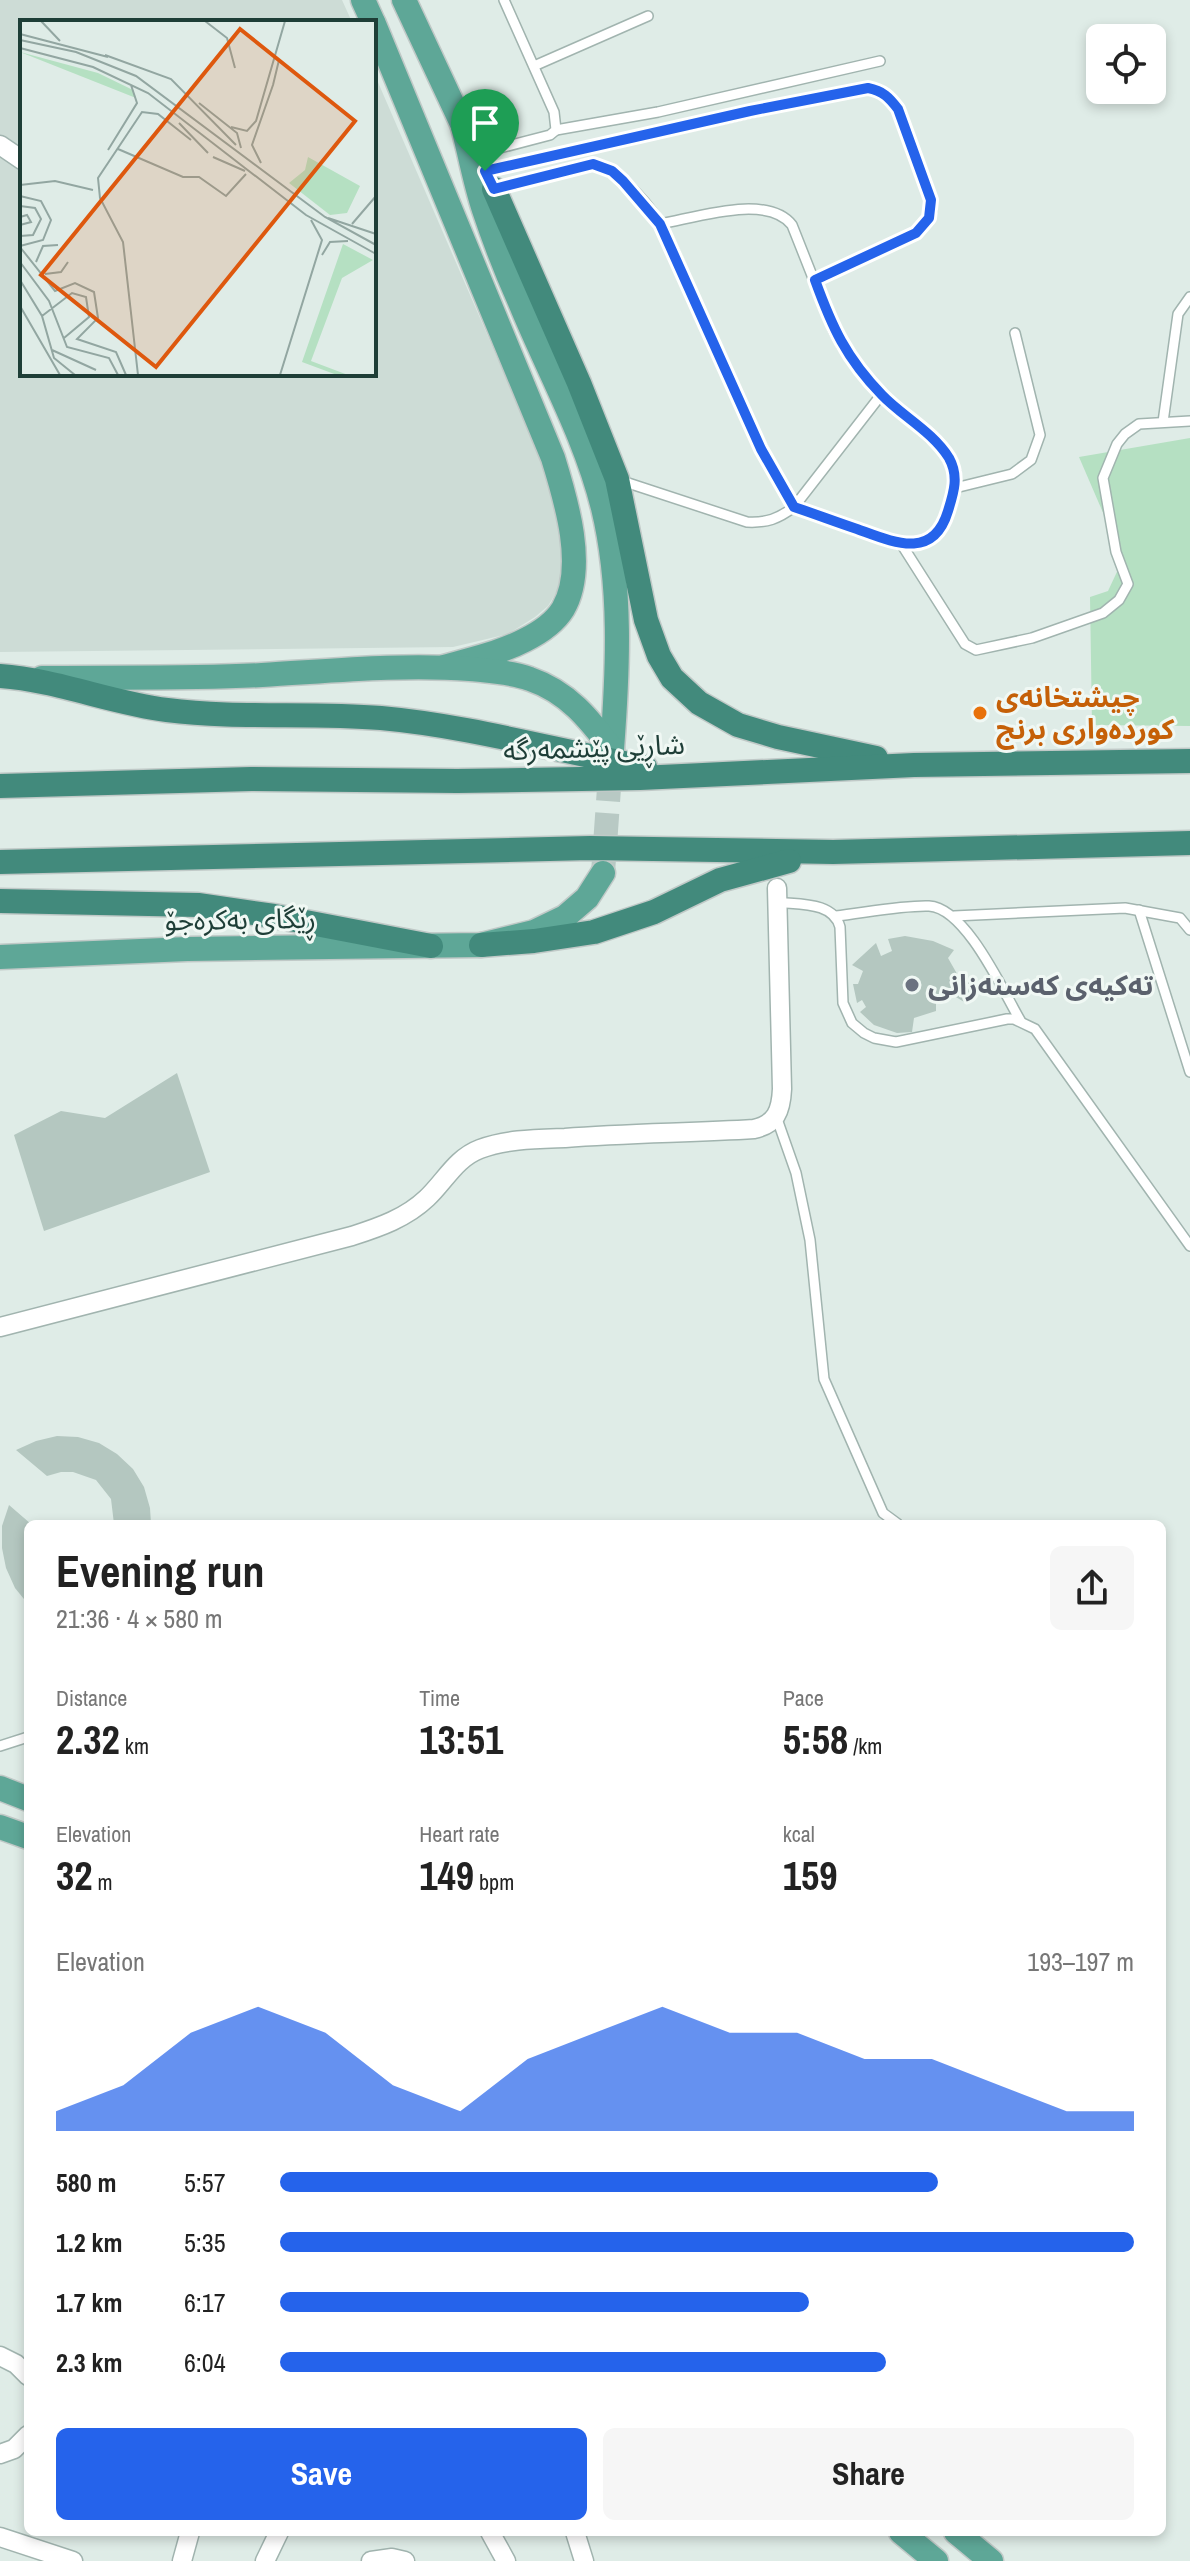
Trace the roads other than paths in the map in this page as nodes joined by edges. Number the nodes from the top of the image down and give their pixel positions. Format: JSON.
{"nodes":[{"id":1,"x":363,"y":0,"type":"edge"},
{"id":2,"x":404,"y":0,"type":"edge"},
{"id":3,"x":504,"y":0,"type":"edge"},
{"id":4,"x":648,"y":16,"type":"dead end"},
{"id":5,"x":373,"y":20,"type":"edge"},
{"id":6,"x":376,"y":28,"type":"edge"},
{"id":7,"x":880,"y":61,"type":"dead end"},
{"id":8,"x":534,"y":66,"type":"junction"},
{"id":9,"x":463,"y":127,"type":"junction"},
{"id":10,"x":556,"y":130,"type":"junction"},
{"id":11,"x":0,"y":145,"type":"edge"},
{"id":12,"x":20,"y":159,"type":"edge"},
{"id":13,"x":485,"y":172,"type":"junction"},
{"id":14,"x":660,"y":224,"type":"junction"},
{"id":15,"x":815,"y":280,"type":"junction"},
{"id":16,"x":1190,"y":297,"type":"edge"},
{"id":17,"x":1015,"y":333,"type":"dead end"},
{"id":18,"x":881,"y":395,"type":"junction"},
{"id":19,"x":1190,"y":421,"type":"edge"},
{"id":20,"x":1163,"y":422,"type":"junction"},
{"id":21,"x":617,"y":479,"type":"junction"},
{"id":22,"x":955,"y":488,"type":"junction"},
{"id":23,"x":794,"y":507,"type":"junction"},
{"id":24,"x":902,"y":545,"type":"junction"},
{"id":25,"x":444,"y":667,"type":"junction"},
{"id":26,"x":0,"y":677,"type":"edge"},
{"id":27,"x":27,"y":678,"type":"junction"},
{"id":28,"x":1190,"y":761,"type":"edge"},
{"id":29,"x":914,"y":765,"type":"junction"},
{"id":30,"x":687,"y":774,"type":"junction"},
{"id":31,"x":0,"y":786,"type":"edge"},
{"id":32,"x":1190,"y":843,"type":"edge"},
{"id":33,"x":833,"y":852,"type":"junction"},
{"id":34,"x":0,"y":862,"type":"edge"},
{"id":35,"x":603,"y":873,"type":"tunnel mouth"},
{"id":36,"x":777,"y":895,"type":"joint"},
{"id":37,"x":0,"y":901,"type":"edge"},
{"id":38,"x":1139,"y":910,"type":"junction"},
{"id":39,"x":836,"y":916,"type":"junction"},
{"id":40,"x":954,"y":916,"type":"junction"},
{"id":41,"x":1190,"y":930,"type":"edge"},
{"id":42,"x":481,"y":945,"type":"junction"},
{"id":43,"x":431,"y":946,"type":"junction"},
{"id":44,"x":0,"y":957,"type":"edge"},
{"id":45,"x":1021,"y":1021,"type":"junction"},
{"id":46,"x":1190,"y":1072,"type":"edge"},
{"id":47,"x":776,"y":1116,"type":"junction"},
{"id":48,"x":1190,"y":1246,"type":"edge"},
{"id":49,"x":0,"y":1327,"type":"edge"},
{"id":50,"x":893,"y":1520,"type":"edge"},
{"id":51,"x":24,"y":1738,"type":"edge"},
{"id":52,"x":0,"y":1746,"type":"edge"},
{"id":53,"x":0,"y":1788,"type":"edge"},
{"id":54,"x":24,"y":1797,"type":"edge"},
{"id":55,"x":0,"y":1827,"type":"edge"},
{"id":56,"x":24,"y":1836,"type":"edge"},
{"id":57,"x":0,"y":2356,"type":"edge"},
{"id":58,"x":24,"y":2372,"type":"edge"},
{"id":59,"x":24,"y":2439,"type":"edge"},
{"id":60,"x":0,"y":2454,"type":"edge"},
{"id":61,"x":13,"y":2536,"type":"edge"},
{"id":62,"x":189,"y":2536,"type":"edge"},
{"id":63,"x":277,"y":2536,"type":"edge"},
{"id":64,"x":492,"y":2536,"type":"edge"},
{"id":65,"x":576,"y":2536,"type":"edge"},
{"id":66,"x":906,"y":2536,"type":"edge"},
{"id":67,"x":961,"y":2536,"type":"edge"},
{"id":68,"x":73,"y":2561,"type":"edge"},
{"id":69,"x":182,"y":2561,"type":"edge"},
{"id":70,"x":265,"y":2561,"type":"edge"},
{"id":71,"x":371,"y":2561,"type":"edge"},
{"id":72,"x":405,"y":2561,"type":"edge"},
{"id":73,"x":506,"y":2561,"type":"edge"},
{"id":74,"x":584,"y":2561,"type":"edge"},
{"id":75,"x":936,"y":2561,"type":"edge"},
{"id":76,"x":991,"y":2561,"type":"edge"}],
"edges":[{"from":1,"to":5,"type":"main road"},
{"from":2,"to":9,"type":"main road"},
{"from":3,"to":8,"type":"lane"},
{"from":4,"to":8,"type":"lane"},
{"from":6,"to":25,"type":"main road"},
{"from":7,"to":10,"type":"lane"},
{"from":8,"to":10,"type":"lane"},
{"from":9,"to":13,"type":"main road"},
{"from":9,"to":25,"type":"main road"},
{"from":10,"to":13,"type":"lane"},
{"from":11,"to":12,"type":"street"},
{"from":13,"to":14,"type":"lane"},
{"from":13,"to":15,"type":"lane"},
{"from":13,"to":21,"type":"highway"},
{"from":14,"to":15,"type":"lane"},
{"from":14,"to":23,"type":"lane"},
{"from":15,"to":18,"type":"lane"},
{"from":16,"to":20,"type":"lane"},
{"from":17,"to":22,"type":"lane"},
{"from":18,"to":22,"type":"lane"},
{"from":18,"to":23,"type":"lane"},
{"from":19,"to":20,"type":"lane"},
{"from":20,"to":24,"type":"lane"},
{"from":21,"to":23,"type":"lane"},
{"from":21,"to":29,"type":"highway"},
{"from":22,"to":24,"type":"lane"},
{"from":23,"to":24,"type":"lane"},
{"from":25,"to":27,"type":"main road"},
{"from":26,"to":27,"type":"highway"},
{"from":27,"to":30,"type":"highway"},
{"from":28,"to":29,"type":"highway","name":"شاڕێی پێشمەرگە"},
{"from":29,"to":30,"type":"highway","name":"شاڕێی پێشمەرگە"},
{"from":30,"to":31,"type":"highway","name":"شاڕێی پێشمەرگە"},
{"from":32,"to":33,"type":"highway"},
{"from":33,"to":34,"type":"highway"},
{"from":33,"to":42,"type":"highway"},
{"from":35,"to":42,"type":"main road","name":"ڕێگای بەکرەجۆ"},
{"from":36,"to":39,"type":"lane"},
{"from":36,"to":47,"type":"street"},
{"from":37,"to":43,"type":"highway"},
{"from":38,"to":40,"type":"lane"},
{"from":38,"to":41,"type":"lane"},
{"from":38,"to":46,"type":"lane"},
{"from":39,"to":40,"type":"lane"},
{"from":39,"to":45,"type":"lane"},
{"from":40,"to":45,"type":"lane"},
{"from":42,"to":43,"type":"main road","name":"ڕێگای بەکرەجۆ"},
{"from":43,"to":44,"type":"main road","name":"ڕێگای بەکرەجۆ"},
{"from":45,"to":48,"type":"lane"},
{"from":47,"to":49,"type":"street"},
{"from":47,"to":50,"type":"lane"},
{"from":51,"to":52,"type":"lane"},
{"from":53,"to":54,"type":"main road"},
{"from":55,"to":56,"type":"main road"},
{"from":57,"to":58,"type":"street"},
{"from":59,"to":60,"type":"street"},
{"from":61,"to":68,"type":"street"},
{"from":62,"to":69,"type":"street"},
{"from":63,"to":70,"type":"street"},
{"from":64,"to":73,"type":"street"},
{"from":65,"to":74,"type":"street"},
{"from":66,"to":75,"type":"main road"},
{"from":67,"to":76,"type":"main road"},
{"from":71,"to":72,"type":"street"}]}
